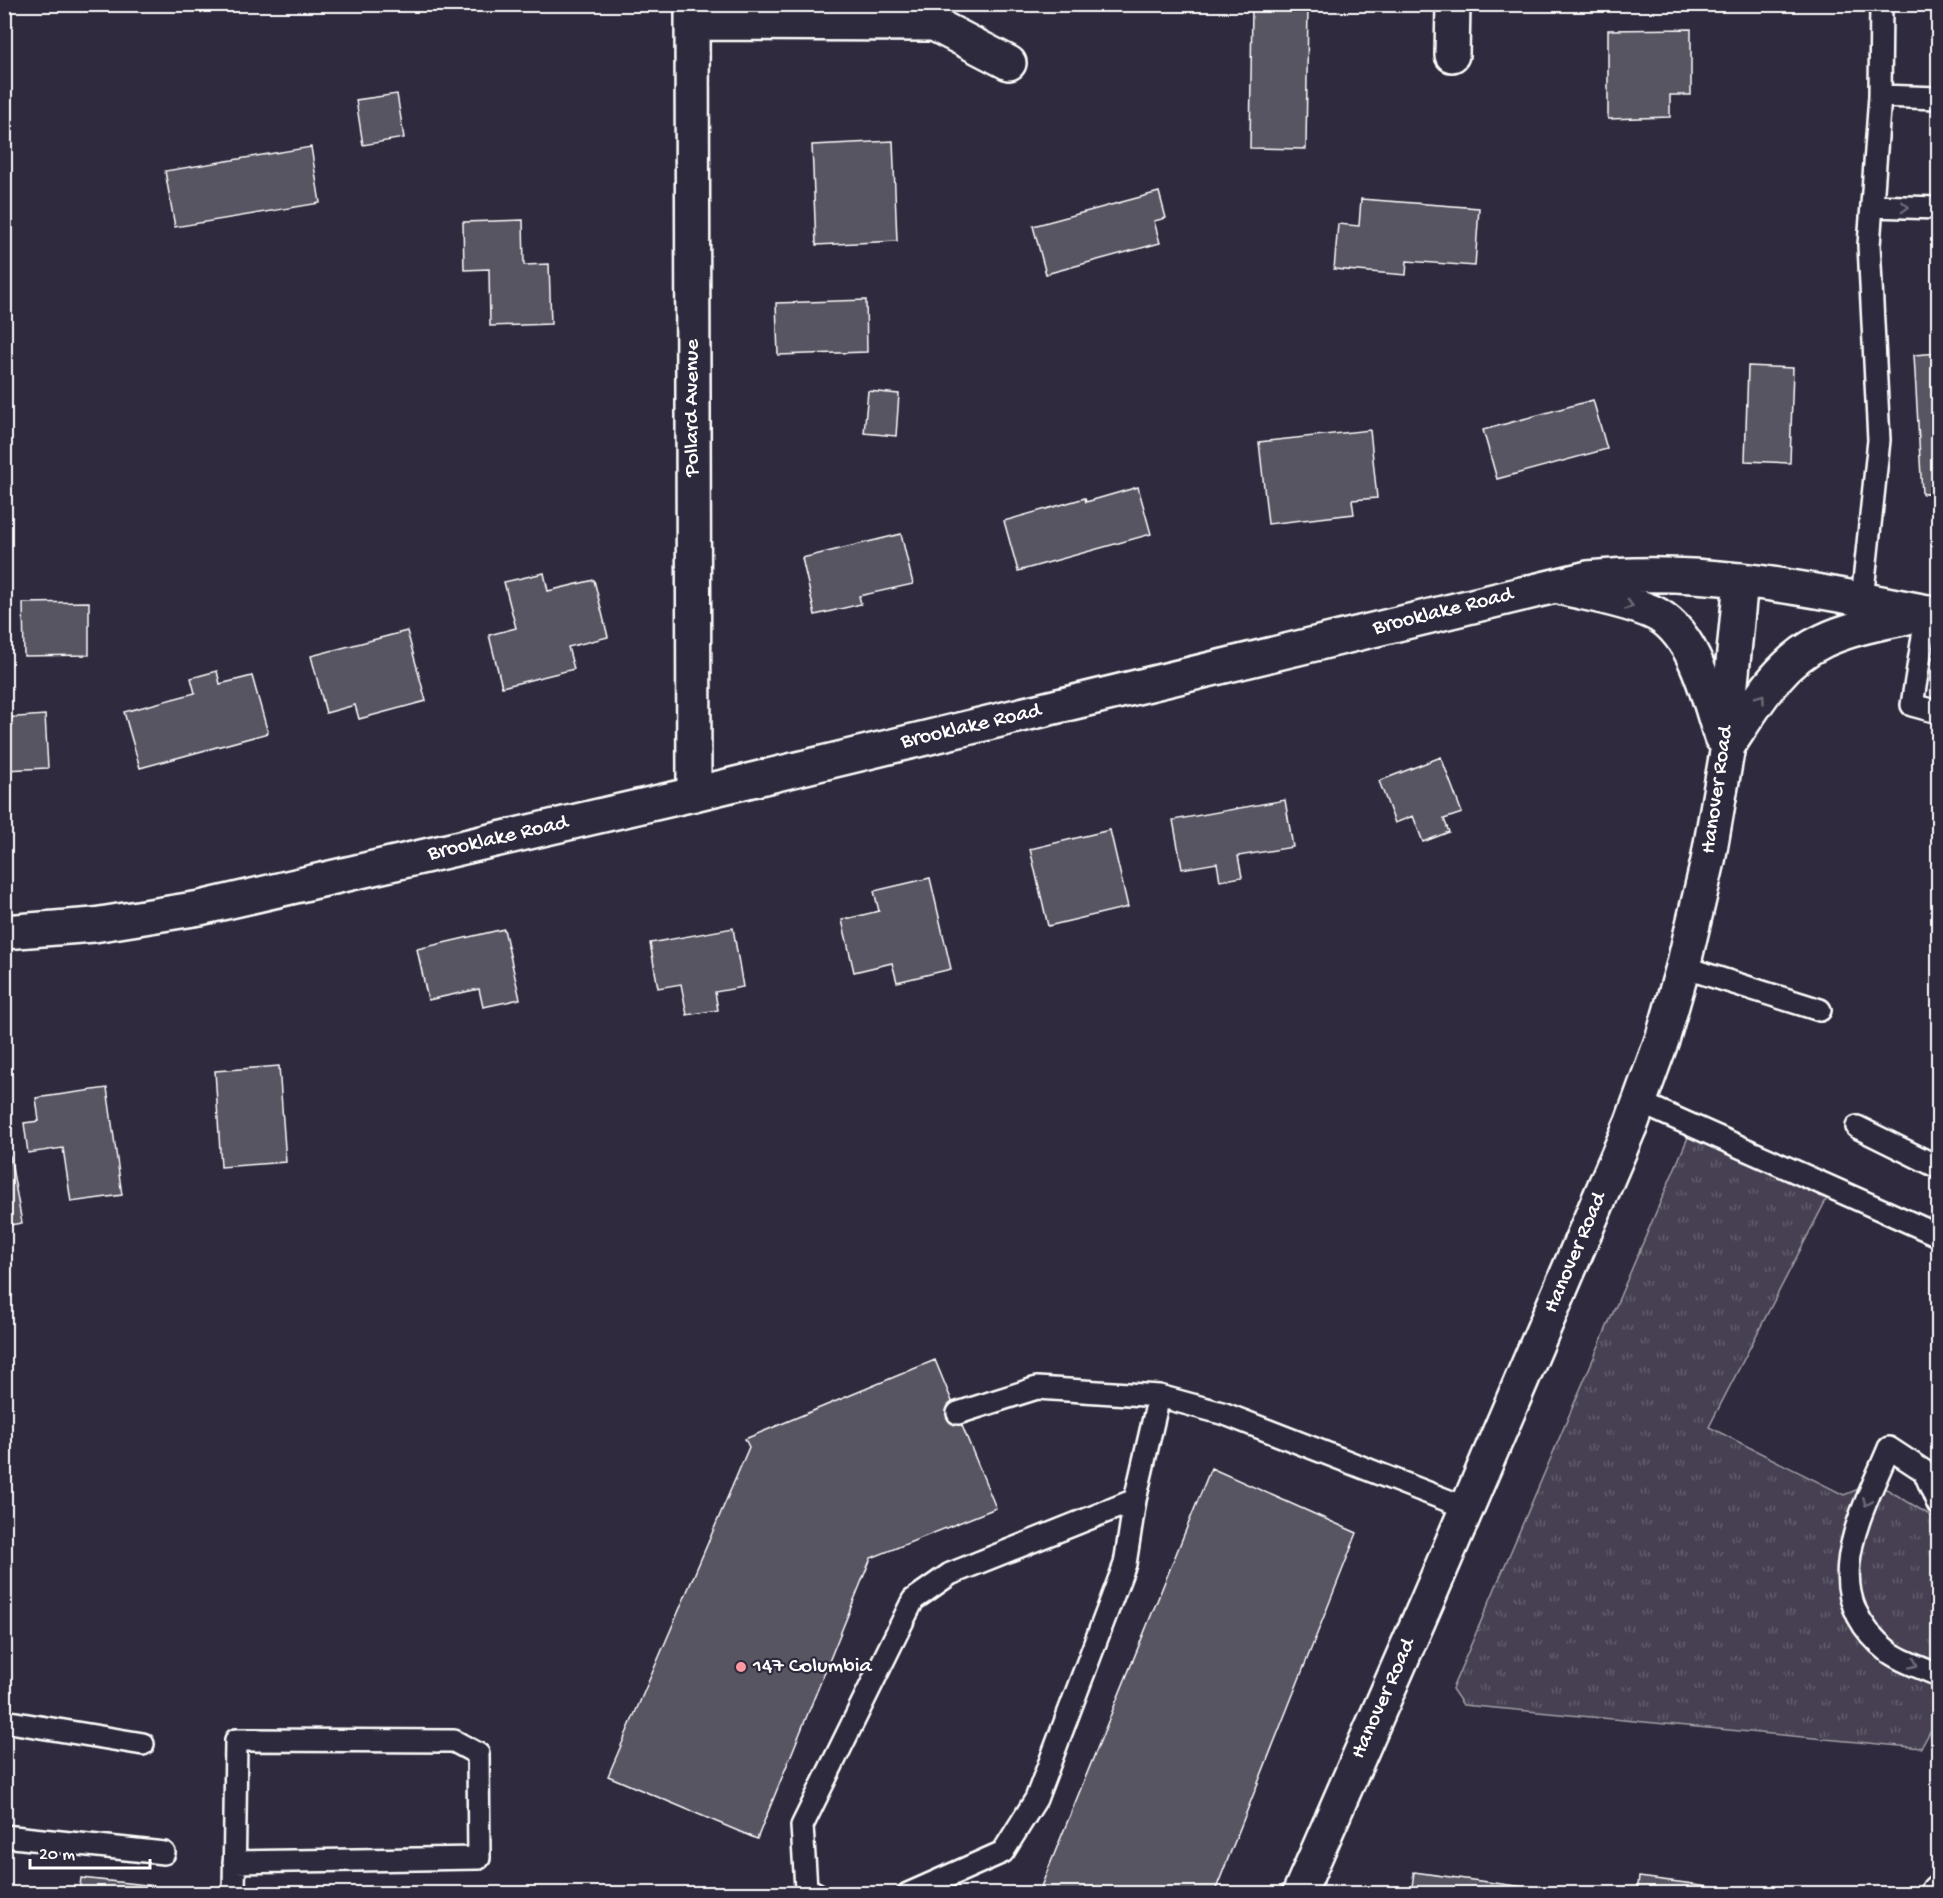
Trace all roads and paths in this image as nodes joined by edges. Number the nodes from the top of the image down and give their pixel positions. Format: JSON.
{"nodes":[{"id":1,"x":1453,"y":4,"type":"edge"},
{"id":2,"x":1881,"y":4,"type":"edge"},
{"id":3,"x":692,"y":14,"type":"edge"},
{"id":4,"x":1452,"y":55,"type":"dead end"},
{"id":5,"x":1010,"y":63,"type":"dead end"},
{"id":6,"x":1880,"y":96,"type":"junction"},
{"id":7,"x":1938,"y":98,"type":"edge"},
{"id":8,"x":1872,"y":206,"type":"junction"},
{"id":9,"x":1938,"y":207,"type":"edge"},
{"id":10,"x":1741,"y":580,"type":"junction"},
{"id":11,"x":1552,"y":585,"type":"junction"},
{"id":12,"x":1862,"y":600,"type":"junction"},
{"id":13,"x":1933,"y":613,"type":"edge"},
{"id":14,"x":1938,"y":712,"type":"edge"},
{"id":15,"x":1726,"y":748,"type":"junction"},
{"id":16,"x":694,"y":794,"type":"junction"},
{"id":17,"x":4,"y":932,"type":"edge"},
{"id":18,"x":1683,"y":967,"type":"junction"},
{"id":19,"x":1820,"y":1010,"type":"dead end"},
{"id":20,"x":1639,"y":1102,"type":"junction"},
{"id":21,"x":1857,"y":1127,"type":"dead end"},
{"id":22,"x":1938,"y":1165,"type":"edge"},
{"id":23,"x":1938,"y":1235,"type":"edge"},
{"id":24,"x":1159,"y":1396,"type":"junction"},
{"id":25,"x":958,"y":1413,"type":"dead end"},
{"id":26,"x":1931,"y":1469,"type":"edge"},
{"id":27,"x":1136,"y":1500,"type":"junction"},
{"id":28,"x":1938,"y":1504,"type":"edge"},
{"id":29,"x":1467,"y":1508,"type":"junction"},
{"id":30,"x":1938,"y":1675,"type":"edge"},
{"id":31,"x":4,"y":1721,"type":"edge"},
{"id":32,"x":143,"y":1744,"type":"dead end"},
{"id":33,"x":4,"y":1836,"type":"edge"},
{"id":34,"x":164,"y":1853,"type":"dead end"},
{"id":35,"x":234,"y":1862,"type":"junction"},
{"id":36,"x":234,"y":1893,"type":"edge"},
{"id":37,"x":817,"y":1893,"type":"edge"},
{"id":38,"x":908,"y":1893,"type":"edge"},
{"id":39,"x":1299,"y":1893,"type":"edge"}],
"edges":[{"from":1,"to":4,"type":"street"},
{"from":2,"to":6,"type":"lane"},
{"from":3,"to":5,"type":"street"},
{"from":3,"to":16,"type":"street","name":"Pollard Avenue"},
{"from":6,"to":7,"type":"lane"},
{"from":6,"to":8,"type":"lane"},
{"from":8,"to":9,"type":"lane","one_way":true},
{"from":8,"to":12,"type":"lane"},
{"from":10,"to":11,"type":"street","name":"Brooklake Road"},
{"from":10,"to":12,"type":"street","name":"Brooklake Road"},
{"from":10,"to":15,"type":"street","name":"Hanover Road"},
{"from":11,"to":15,"type":"street","one_way":true},
{"from":11,"to":16,"type":"street","name":"Brooklake Road"},
{"from":12,"to":13,"type":"street","name":"Brooklake Road"},
{"from":13,"to":14,"type":"lane"},
{"from":15,"to":13,"type":"street","one_way":true},
{"from":15,"to":18,"type":"street","name":"Hanover Road"},
{"from":16,"to":17,"type":"street","name":"Brooklake Road"},
{"from":18,"to":19,"type":"lane"},
{"from":18,"to":20,"type":"street","name":"Hanover Road"},
{"from":20,"to":23,"type":"lane"},
{"from":20,"to":29,"type":"street","name":"Hanover Road"},
{"from":21,"to":22,"type":"lane"},
{"from":24,"to":25,"type":"lane"},
{"from":24,"to":27,"type":"lane"},
{"from":24,"to":29,"type":"lane"},
{"from":26,"to":28,"type":"lane"},
{"from":26,"to":30,"type":"lane","one_way":true},
{"from":27,"to":37,"type":"lane"},
{"from":27,"to":38,"type":"lane"},
{"from":29,"to":39,"type":"street","name":"Hanover Road"},
{"from":31,"to":32,"type":"lane"},
{"from":33,"to":34,"type":"lane"},
{"from":35,"to":35,"type":"lane"},
{"from":35,"to":36,"type":"lane"}]}
